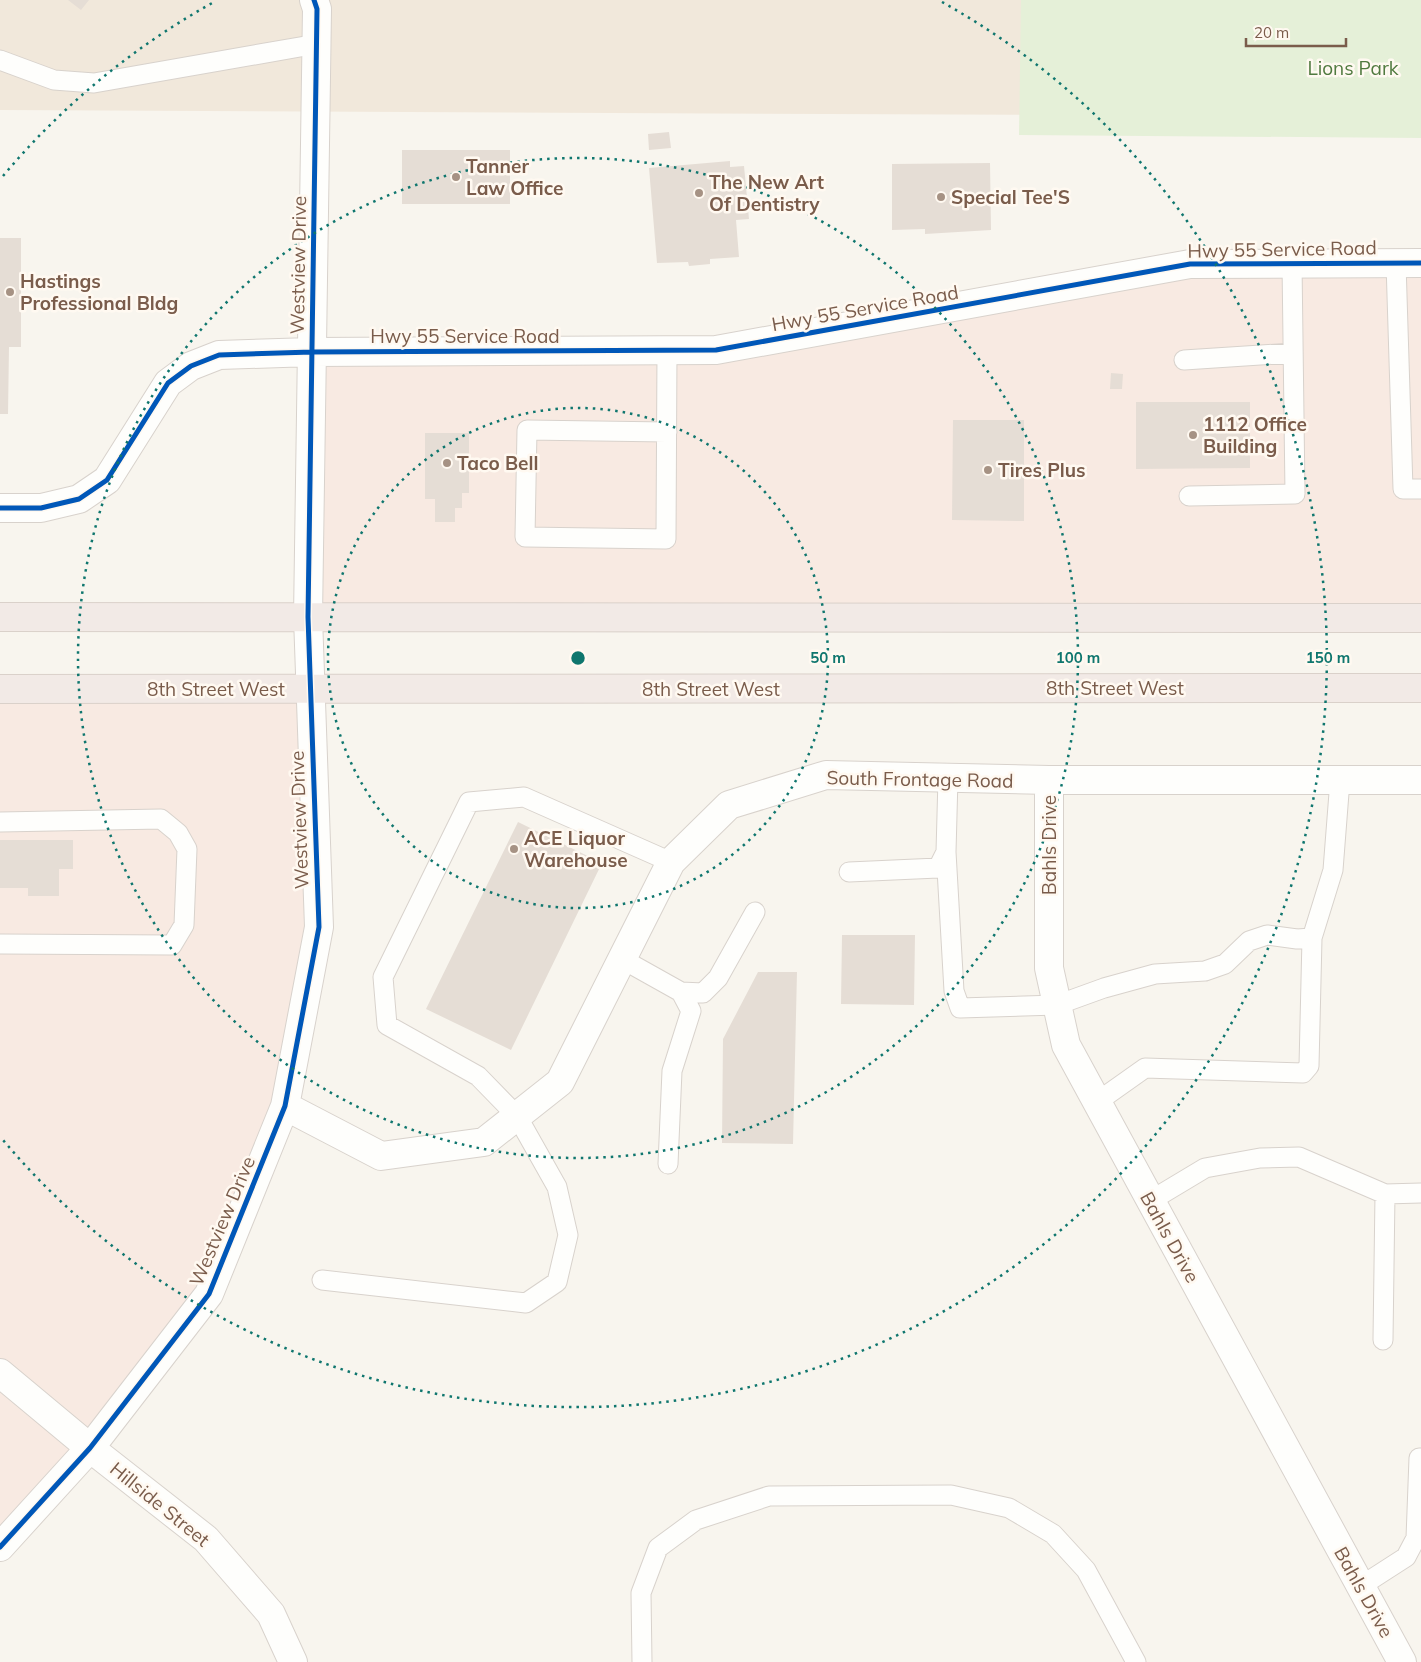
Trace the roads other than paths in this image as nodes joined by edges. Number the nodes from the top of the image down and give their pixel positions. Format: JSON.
{"nodes":[{"id":1,"x":314,"y":0,"type":"edge"},
{"id":2,"x":316,"y":44,"type":"junction"},
{"id":3,"x":0,"y":60,"type":"edge"},
{"id":4,"x":1292,"y":263,"type":"junction"},
{"id":5,"x":1408,"y":263,"type":"edge"},
{"id":6,"x":667,"y":350,"type":"junction"},
{"id":7,"x":312,"y":352,"type":"junction"},
{"id":8,"x":1293,"y":353,"type":"junction"},
{"id":9,"x":1184,"y":360,"type":"dead end"},
{"id":10,"x":666,"y":432,"type":"junction"},
{"id":11,"x":1421,"y":489,"type":"edge"},
{"id":12,"x":1189,"y":496,"type":"dead end"},
{"id":13,"x":0,"y":508,"type":"edge"},
{"id":14,"x":0,"y":617,"type":"edge"},
{"id":15,"x":308,"y":617,"type":"junction"},
{"id":16,"x":1421,"y":618,"type":"edge"},
{"id":17,"x":1421,"y":688,"type":"edge"},
{"id":18,"x":0,"y":689,"type":"edge"},
{"id":19,"x":309,"y":689,"type":"junction"},
{"id":20,"x":948,"y":778,"type":"junction"},
{"id":21,"x":1049,"y":780,"type":"junction"},
{"id":22,"x":1340,"y":780,"type":"junction"},
{"id":23,"x":1421,"y":780,"type":"edge"},
{"id":24,"x":0,"y":822,"type":"edge"},
{"id":25,"x":946,"y":852,"type":"junction"},
{"id":26,"x":670,"y":862,"type":"junction"},
{"id":27,"x":849,"y":872,"type":"dead end"},
{"id":28,"x":755,"y":912,"type":"dead end"},
{"id":29,"x":1312,"y":938,"type":"junction"},
{"id":30,"x":0,"y":944,"type":"edge"},
{"id":31,"x":622,"y":959,"type":"junction"},
{"id":32,"x":681,"y":992,"type":"junction"},
{"id":33,"x":1057,"y":1005,"type":"junction"},
{"id":34,"x":1096,"y":1102,"type":"junction"},
{"id":35,"x":285,"y":1106,"type":"junction"},
{"id":36,"x":517,"y":1116,"type":"junction"},
{"id":37,"x":668,"y":1164,"type":"dead end"},
{"id":38,"x":1385,"y":1194,"type":"junction"},
{"id":39,"x":1421,"y":1194,"type":"edge"},
{"id":40,"x":1150,"y":1201,"type":"junction"},
{"id":41,"x":322,"y":1280,"type":"dead end"},
{"id":42,"x":1383,"y":1340,"type":"dead end"},
{"id":43,"x":0,"y":1373,"type":"edge"},
{"id":44,"x":90,"y":1448,"type":"junction"},
{"id":45,"x":1421,"y":1458,"type":"edge"},
{"id":46,"x":0,"y":1547,"type":"edge"},
{"id":47,"x":1361,"y":1586,"type":"junction"},
{"id":48,"x":293,"y":1662,"type":"edge"},
{"id":49,"x":642,"y":1662,"type":"edge"},
{"id":50,"x":1136,"y":1662,"type":"edge"},
{"id":51,"x":1402,"y":1662,"type":"edge"}],
"edges":[{"from":1,"to":2,"type":"street","name":"Westview Drive"},
{"from":2,"to":3,"type":"lane"},
{"from":2,"to":7,"type":"street","name":"Westview Drive"},
{"from":4,"to":5,"type":"street","name":"Hwy 55 Service Road"},
{"from":4,"to":6,"type":"street","name":"Hwy 55 Service Road"},
{"from":4,"to":8,"type":"lane"},
{"from":5,"to":11,"type":"lane"},
{"from":6,"to":7,"type":"street","name":"Hwy 55 Service Road"},
{"from":6,"to":10,"type":"lane"},
{"from":7,"to":13,"type":"street","name":"Hwy 55 Service Road"},
{"from":7,"to":15,"type":"street","name":"Westview Drive"},
{"from":8,"to":9,"type":"lane"},
{"from":8,"to":12,"type":"lane"},
{"from":10,"to":10,"type":"lane"},
{"from":14,"to":15,"type":"highway"},
{"from":15,"to":16,"type":"highway"},
{"from":15,"to":19,"type":"street","name":"Westview Drive"},
{"from":17,"to":19,"type":"highway","name":"8th Street West"},
{"from":18,"to":19,"type":"highway","name":"8th Street West"},
{"from":19,"to":35,"type":"street","name":"Westview Drive"},
{"from":20,"to":21,"type":"street","name":"South Frontage Road"},
{"from":20,"to":25,"type":"lane"},
{"from":20,"to":26,"type":"street","name":"South Frontage Road"},
{"from":21,"to":22,"type":"street","name":"South Frontage Road"},
{"from":21,"to":33,"type":"street","name":"Bahls Drive"},
{"from":22,"to":23,"type":"street","name":"South Frontage Road"},
{"from":22,"to":29,"type":"lane"},
{"from":24,"to":30,"type":"lane"},
{"from":25,"to":27,"type":"lane"},
{"from":25,"to":33,"type":"lane"},
{"from":26,"to":31,"type":"street","name":"South Frontage Road"},
{"from":26,"to":36,"type":"lane"},
{"from":28,"to":32,"type":"lane"},
{"from":29,"to":33,"type":"lane"},
{"from":29,"to":34,"type":"lane"},
{"from":31,"to":32,"type":"lane"},
{"from":31,"to":36,"type":"street","name":"South Frontage Road"},
{"from":32,"to":37,"type":"lane"},
{"from":33,"to":34,"type":"street","name":"Bahls Drive"},
{"from":34,"to":40,"type":"street","name":"Bahls Drive"},
{"from":35,"to":36,"type":"street","name":"South Frontage Road"},
{"from":35,"to":44,"type":"street","name":"Westview Drive"},
{"from":36,"to":41,"type":"lane"},
{"from":38,"to":39,"type":"lane"},
{"from":38,"to":40,"type":"lane"},
{"from":38,"to":42,"type":"lane"},
{"from":40,"to":47,"type":"street","name":"Bahls Drive"},
{"from":43,"to":44,"type":"street"},
{"from":44,"to":46,"type":"street","name":"Westview Drive"},
{"from":44,"to":48,"type":"street","name":"Hillside Street"},
{"from":45,"to":47,"type":"lane"},
{"from":47,"to":51,"type":"street","name":"Bahls Drive"},
{"from":49,"to":50,"type":"lane"}]}
